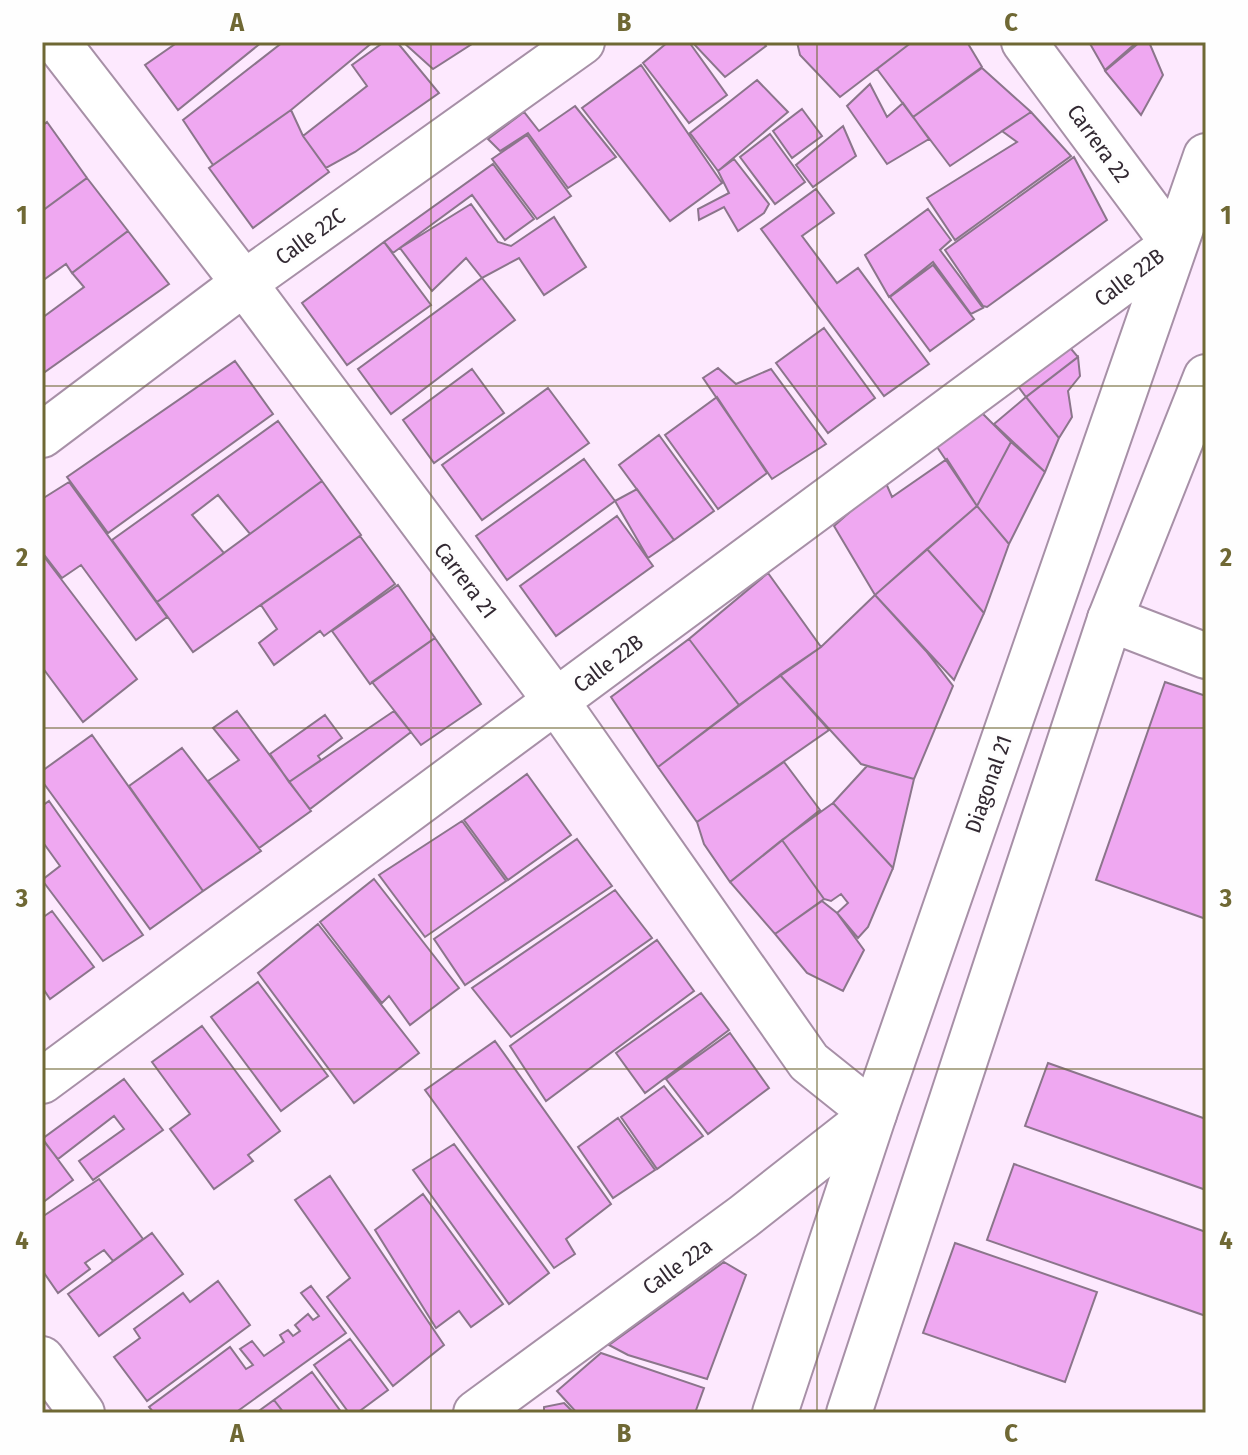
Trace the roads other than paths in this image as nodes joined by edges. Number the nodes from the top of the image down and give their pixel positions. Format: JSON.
{"nodes":[{"id":1,"x":57,"y":42,"type":"edge"},
{"id":2,"x":582,"y":42,"type":"edge"},
{"id":3,"x":1024,"y":42,"type":"edge"},
{"id":4,"x":1206,"y":156,"type":"edge"},
{"id":5,"x":1174,"y":244,"type":"junction"},
{"id":6,"x":244,"y":283,"type":"junction"},
{"id":7,"x":1206,"y":377,"type":"edge"},
{"id":8,"x":42,"y":435,"type":"edge"},
{"id":9,"x":1110,"y":619,"type":"junction"},
{"id":10,"x":1206,"y":656,"type":"edge"},
{"id":11,"x":556,"y":701,"type":"junction"},
{"id":12,"x":42,"y":1081,"type":"edge"},
{"id":13,"x":874,"y":1114,"type":"junction"},
{"id":14,"x":42,"y":1359,"type":"edge"},
{"id":15,"x":82,"y":1413,"type":"edge"},
{"id":16,"x":476,"y":1413,"type":"edge"},
{"id":17,"x":775,"y":1413,"type":"edge"},
{"id":18,"x":849,"y":1413,"type":"edge"}],
"edges":[{"from":1,"to":6,"type":"main road","name":"Carrera 21"},
{"from":2,"to":6,"type":"main road","name":"Calle 22C"},
{"from":3,"to":5,"type":"main road","name":"Carrera 22"},
{"from":4,"to":5,"type":"main road","name":"Diagonal 21"},
{"from":5,"to":11,"type":"main road","name":"Calle 22B"},
{"from":5,"to":13,"type":"main road","name":"Diagonal 21"},
{"from":6,"to":8,"type":"main road","name":"Calle 22C"},
{"from":6,"to":11,"type":"main road","name":"Carrera 21"},
{"from":7,"to":9,"type":"main road"},
{"from":9,"to":10,"type":"main road"},
{"from":9,"to":18,"type":"main road"},
{"from":11,"to":12,"type":"main road","name":"Calle 22B"},
{"from":11,"to":13,"type":"main road","name":"Carrera 21"},
{"from":13,"to":16,"type":"main road","name":"Calle 22a"},
{"from":13,"to":17,"type":"main road","name":"Diagonal 21"},
{"from":14,"to":15,"type":"main road"}]}
